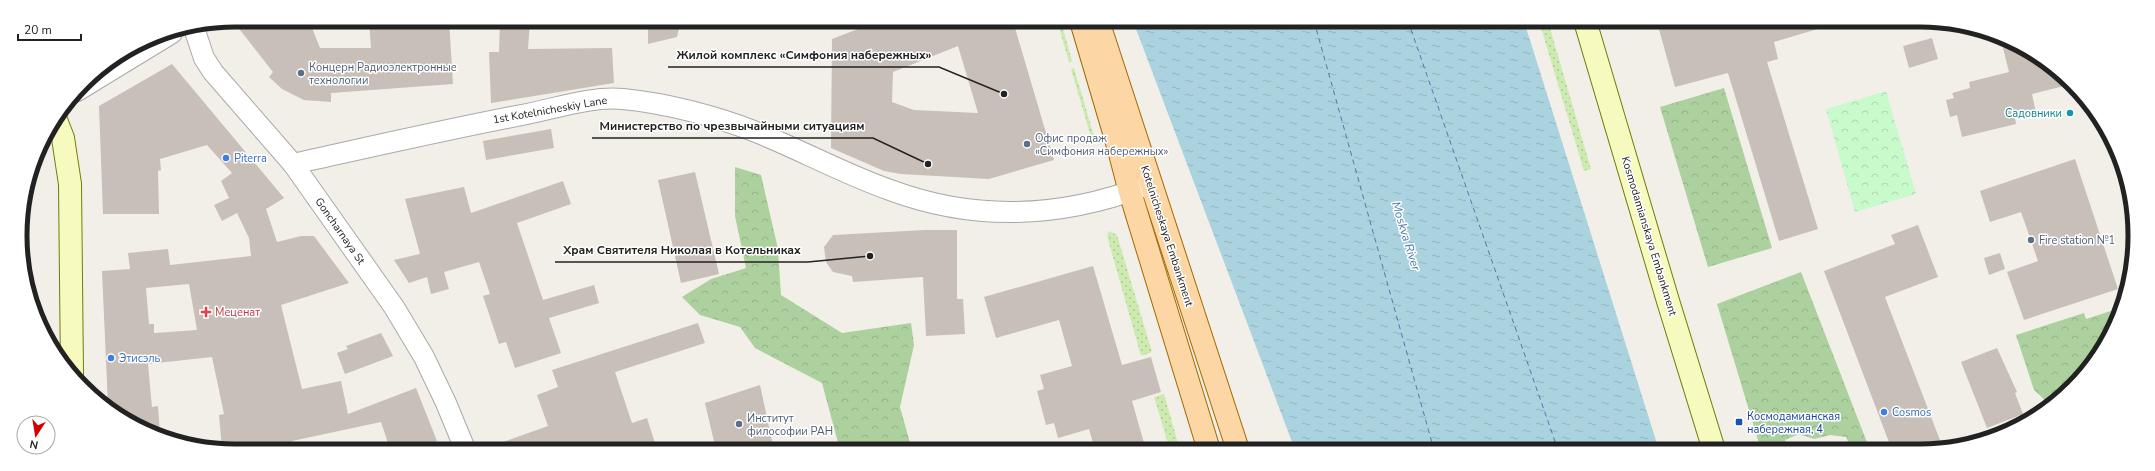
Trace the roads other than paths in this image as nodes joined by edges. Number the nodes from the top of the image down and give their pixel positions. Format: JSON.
{"nodes":[{"id":1,"x":1083,"y":27,"type":"edge"},
{"id":2,"x":1100,"y":27,"type":"edge"},
{"id":3,"x":1587,"y":27,"type":"edge"},
{"id":4,"x":195,"y":31,"type":"edge"},
{"id":5,"x":155,"y":43,"type":"edge"},
{"id":6,"x":100,"y":78,"type":"edge"},
{"id":7,"x":58,"y":126,"type":"edge"},
{"id":8,"x":293,"y":164,"type":"junction"},
{"id":9,"x":1150,"y":184,"type":"junction"},
{"id":10,"x":1130,"y":192,"type":"junction"},
{"id":11,"x":72,"y":364,"type":"edge"},
{"id":12,"x":463,"y":444,"type":"edge"},
{"id":13,"x":1207,"y":444,"type":"edge"},
{"id":14,"x":1236,"y":444,"type":"edge"},
{"id":15,"x":1712,"y":444,"type":"edge"}],
"edges":[{"from":1,"to":10,"type":"main road","name":"Kotelnicheskaya Embankment"},
{"from":2,"to":9,"type":"main road","name":"Kotelnicheskaya Embankment"},
{"from":3,"to":15,"type":"main road","name":"Kosmodamianskaya Embankment"},
{"from":4,"to":8,"type":"street","name":"Goncharnaya St"},
{"from":5,"to":6,"type":"street"},
{"from":7,"to":11,"type":"main road"},
{"from":8,"to":10,"type":"street","name":"1st Kotelnicheskiy Lane"},
{"from":8,"to":12,"type":"street","name":"Goncharnaya St"},
{"from":9,"to":10,"type":"street","name":"1st Kotelnicheskiy Lane"},
{"from":9,"to":14,"type":"main road","name":"Kotelnicheskaya Embankment"},
{"from":10,"to":13,"type":"main road","name":"Kotelnicheskaya Embankment"}]}
